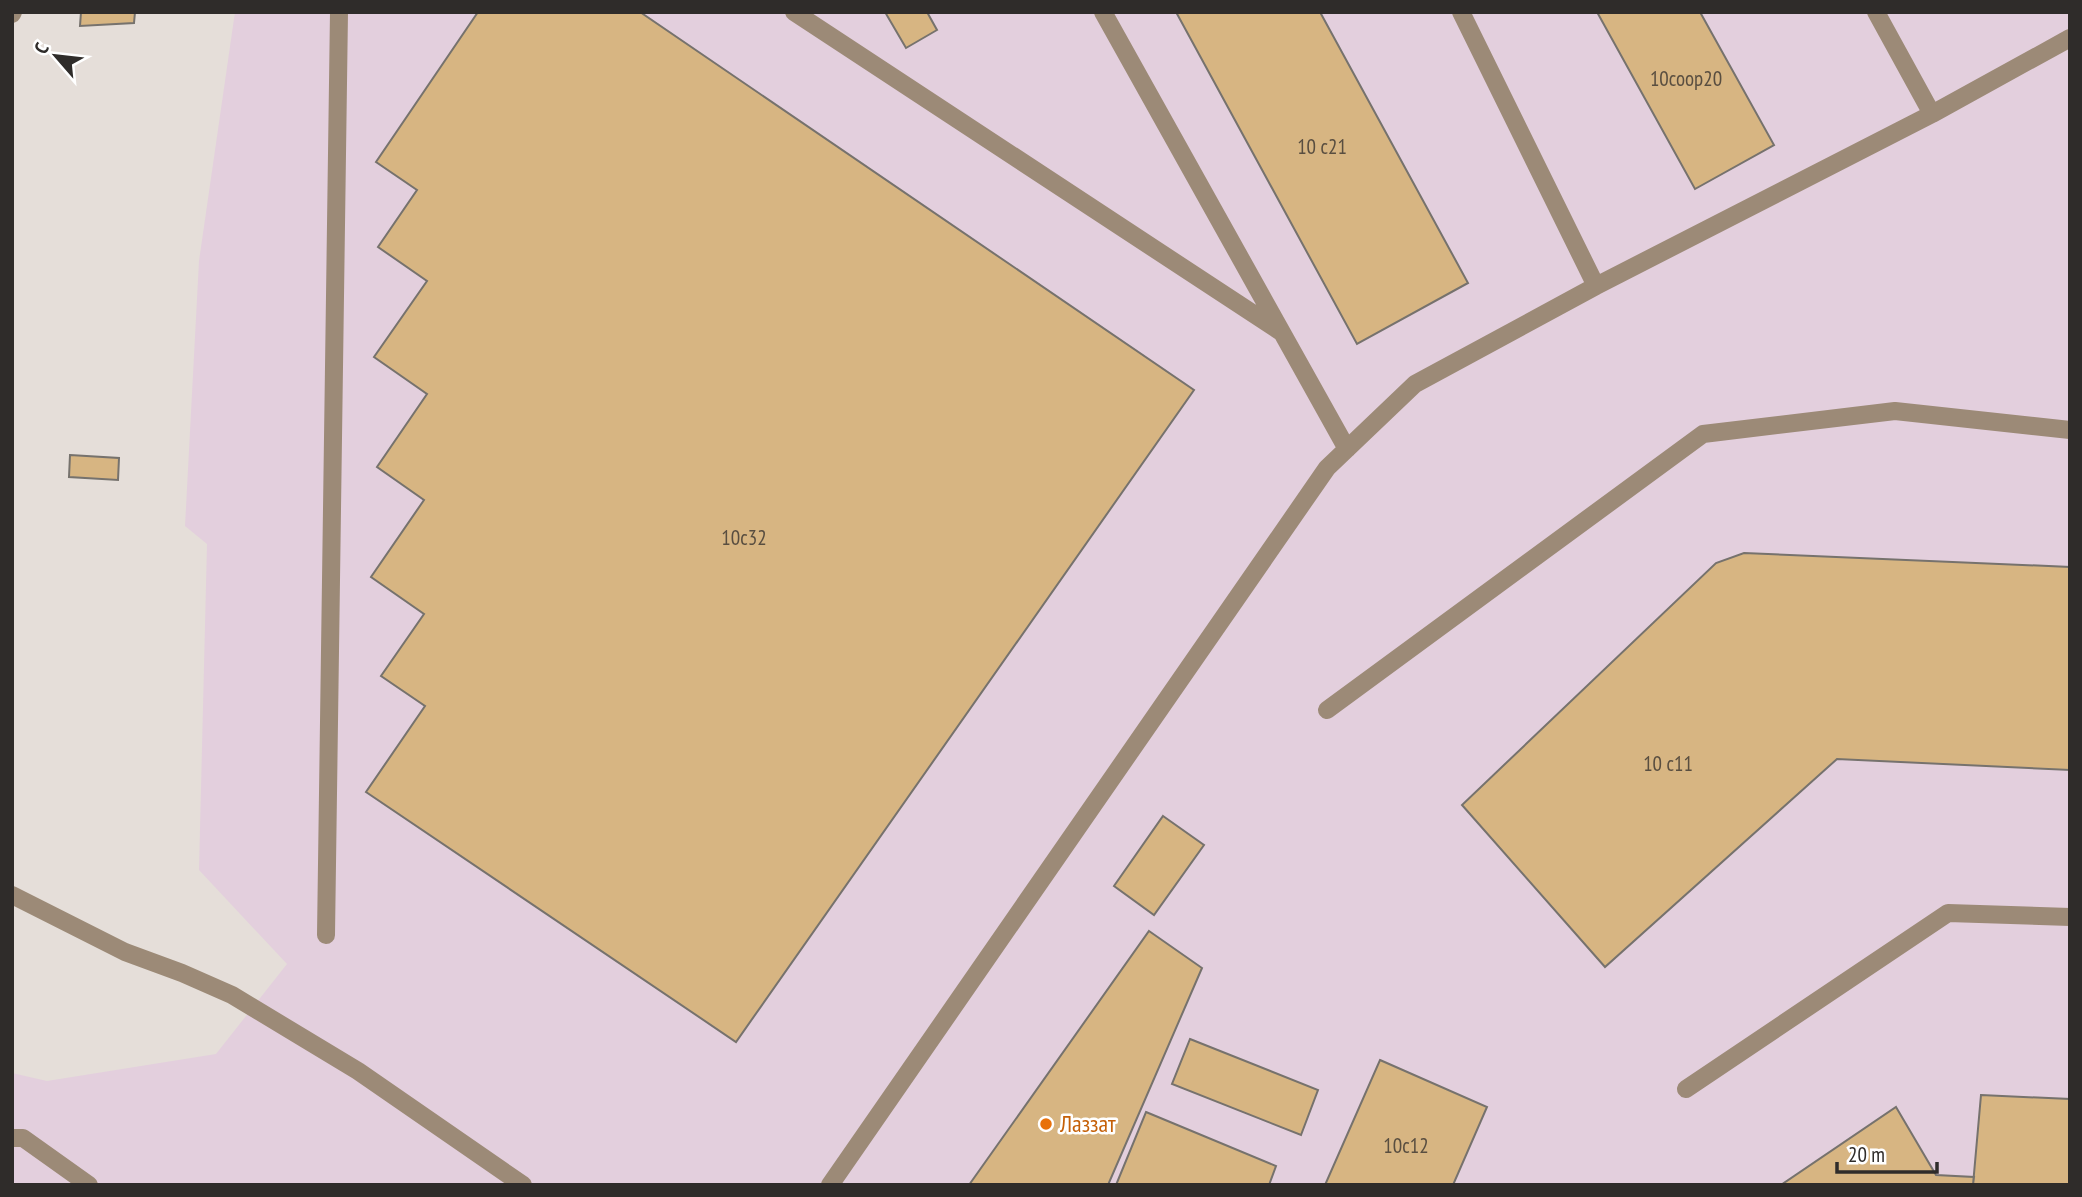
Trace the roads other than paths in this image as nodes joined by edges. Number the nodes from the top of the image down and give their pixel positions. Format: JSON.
{"nodes":[{"id":1,"x":339,"y":12,"type":"edge"},
{"id":2,"x":794,"y":12,"type":"edge"},
{"id":3,"x":1103,"y":12,"type":"edge"},
{"id":4,"x":1461,"y":12,"type":"edge"},
{"id":5,"x":1876,"y":12,"type":"edge"},
{"id":6,"x":2070,"y":38,"type":"edge"},
{"id":7,"x":1932,"y":114,"type":"junction"},
{"id":8,"x":1596,"y":286,"type":"junction"},
{"id":9,"x":1281,"y":332,"type":"junction"},
{"id":10,"x":2070,"y":429,"type":"edge"},
{"id":11,"x":1347,"y":449,"type":"junction"},
{"id":12,"x":1327,"y":710,"type":"dead end"},
{"id":13,"x":12,"y":895,"type":"edge"},
{"id":14,"x":2070,"y":917,"type":"edge"},
{"id":15,"x":326,"y":935,"type":"dead end"},
{"id":16,"x":1686,"y":1089,"type":"dead end"},
{"id":17,"x":12,"y":1138,"type":"edge"},
{"id":18,"x":89,"y":1185,"type":"edge"},
{"id":19,"x":523,"y":1185,"type":"edge"},
{"id":20,"x":830,"y":1185,"type":"edge"}],
"edges":[{"from":1,"to":15,"type":"street"},
{"from":2,"to":9,"type":"street"},
{"from":3,"to":9,"type":"street"},
{"from":4,"to":8,"type":"street"},
{"from":5,"to":7,"type":"street"},
{"from":6,"to":7,"type":"street"},
{"from":7,"to":8,"type":"street"},
{"from":8,"to":11,"type":"street"},
{"from":9,"to":11,"type":"street"},
{"from":10,"to":12,"type":"street"},
{"from":11,"to":20,"type":"street"},
{"from":13,"to":19,"type":"street"},
{"from":14,"to":16,"type":"street"},
{"from":17,"to":18,"type":"street"}]}
